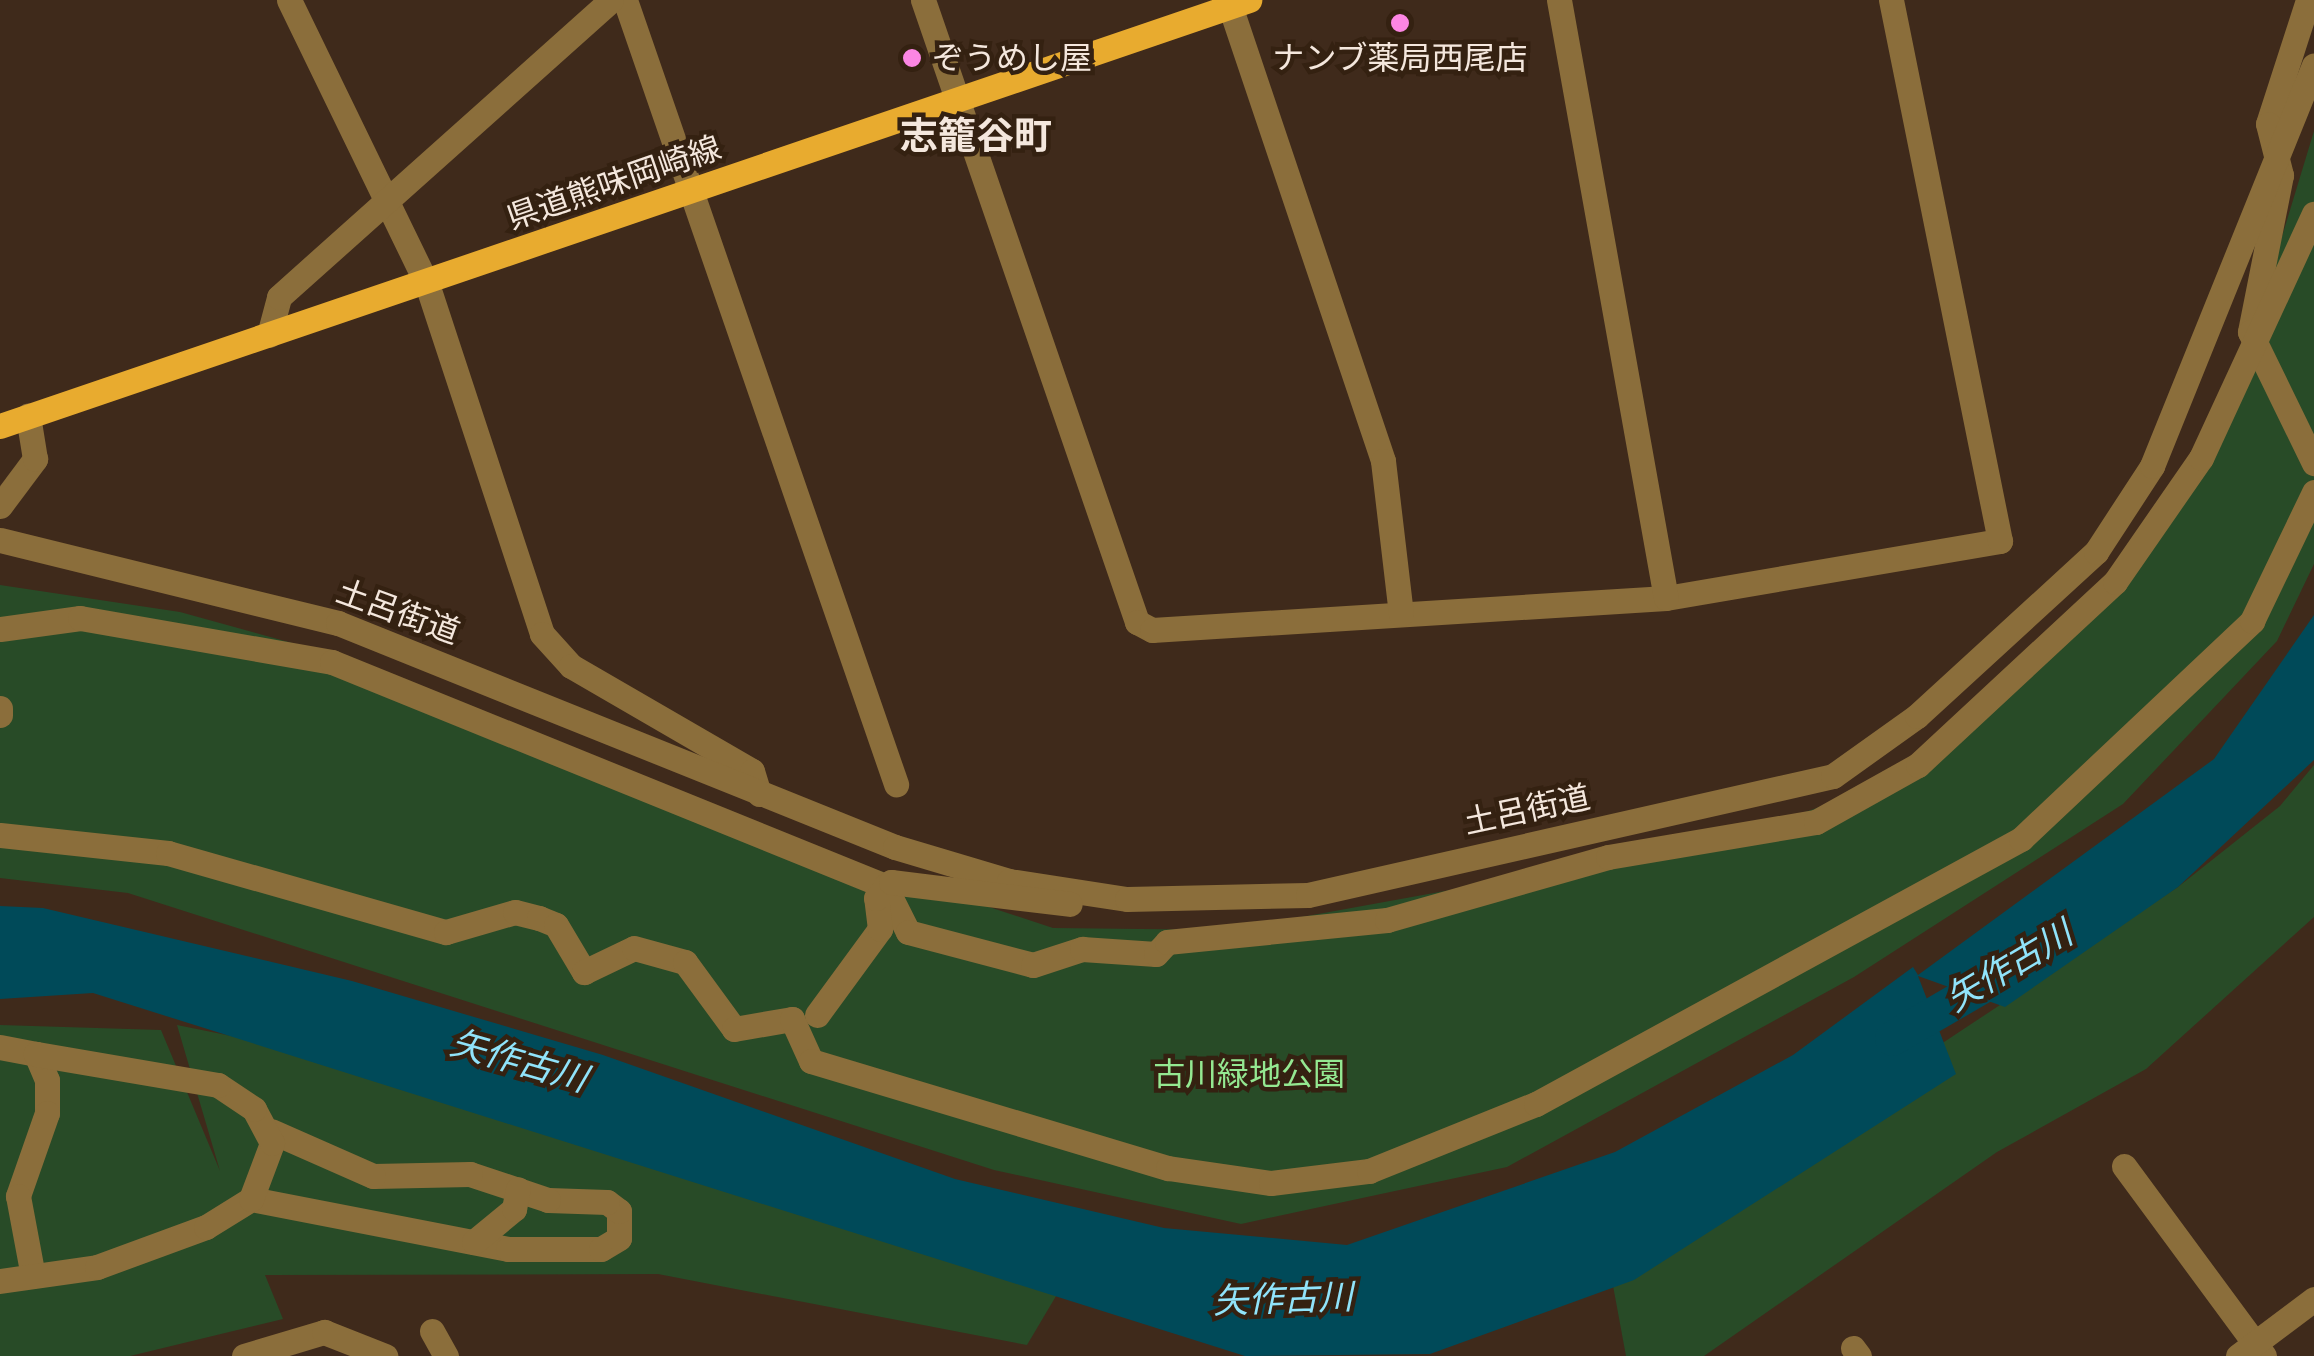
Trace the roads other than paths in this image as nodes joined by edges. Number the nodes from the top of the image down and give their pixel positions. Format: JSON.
{"nodes":[{"id":1,"x":289,"y":0,"type":"edge"},
{"id":2,"x":611,"y":0,"type":"edge"},
{"id":3,"x":624,"y":0,"type":"edge"},
{"id":4,"x":923,"y":0,"type":"edge"},
{"id":5,"x":1559,"y":0,"type":"edge"},
{"id":6,"x":1891,"y":0,"type":"edge"},
{"id":7,"x":2308,"y":0,"type":"edge"},
{"id":8,"x":1236,"y":3,"type":"edge"},
{"id":9,"x":2314,"y":66,"type":"edge"},
{"id":10,"x":958,"y":102,"type":"junction"},
{"id":11,"x":2272,"y":166,"type":"junction"},
{"id":12,"x":690,"y":190,"type":"junction"},
{"id":13,"x":390,"y":201,"type":"junction"},
{"id":14,"x":2314,"y":214,"type":"edge"},
{"id":15,"x":428,"y":284,"type":"junction"},
{"id":16,"x":269,"y":335,"type":"junction"},
{"id":17,"x":2256,"y":346,"type":"junction"},
{"id":18,"x":28,"y":416,"type":"junction"},
{"id":19,"x":0,"y":426,"type":"edge"},
{"id":20,"x":2314,"y":462,"type":"edge"},
{"id":21,"x":2314,"y":492,"type":"edge"},
{"id":22,"x":0,"y":506,"type":"edge"},
{"id":23,"x":0,"y":540,"type":"edge"},
{"id":24,"x":1666,"y":598,"type":"junction"},
{"id":25,"x":1401,"y":614,"type":"junction"},
{"id":26,"x":0,"y":628,"type":"edge"},
{"id":27,"x":896,"y":784,"type":"dead end"},
{"id":28,"x":759,"y":794,"type":"junction"},
{"id":29,"x":0,"y":835,"type":"edge"},
{"id":30,"x":885,"y":886,"type":"junction"},
{"id":31,"x":1076,"y":892,"type":"junction"},
{"id":32,"x":817,"y":1015,"type":"dead end"},
{"id":33,"x":0,"y":1046,"type":"edge"},
{"id":34,"x":36,"y":1054,"type":"junction"},
{"id":35,"x":271,"y":1131,"type":"junction"},
{"id":36,"x":2124,"y":1166,"type":"dead end"},
{"id":37,"x":518,"y":1189,"type":"junction"},
{"id":38,"x":251,"y":1200,"type":"junction"},
{"id":39,"x":474,"y":1242,"type":"junction"},
{"id":40,"x":33,"y":1276,"type":"junction"},
{"id":41,"x":0,"y":1281,"type":"edge"},
{"id":42,"x":2314,"y":1300,"type":"edge"},
{"id":43,"x":432,"y":1331,"type":"dead end"},
{"id":44,"x":2252,"y":1352,"type":"edge"},
{"id":45,"x":244,"y":1356,"type":"edge"},
{"id":46,"x":385,"y":1356,"type":"edge"},
{"id":47,"x":446,"y":1356,"type":"edge"}],
"edges":[{"from":1,"to":13,"type":"street"},
{"from":2,"to":13,"type":"street"},
{"from":3,"to":12,"type":"street"},
{"from":4,"to":10,"type":"street"},
{"from":5,"to":24,"type":"street"},
{"from":6,"to":24,"type":"street"},
{"from":7,"to":11,"type":"street"},
{"from":8,"to":10,"type":"main road","name":"県道熊味岡崎線"},
{"from":8,"to":25,"type":"street"},
{"from":9,"to":11,"type":"street"},
{"from":10,"to":12,"type":"main road","name":"県道熊味岡崎線"},
{"from":10,"to":25,"type":"street"},
{"from":11,"to":17,"type":"street"},
{"from":11,"to":31,"type":"street","name":"土呂街道"},
{"from":12,"to":15,"type":"main road","name":"県道熊味岡崎線"},
{"from":12,"to":27,"type":"street"},
{"from":13,"to":15,"type":"street"},
{"from":13,"to":16,"type":"street"},
{"from":14,"to":17,"type":"street"},
{"from":15,"to":16,"type":"main road","name":"県道熊味岡崎線"},
{"from":15,"to":28,"type":"street"},
{"from":16,"to":18,"type":"main road","name":"県道熊味岡崎線"},
{"from":17,"to":20,"type":"street"},
{"from":17,"to":30,"type":"street"},
{"from":18,"to":19,"type":"main road","name":"県道熊味岡崎線"},
{"from":18,"to":22,"type":"street"},
{"from":21,"to":29,"type":"street"},
{"from":23,"to":28,"type":"street","name":"土呂街道"},
{"from":24,"to":25,"type":"street"},
{"from":26,"to":30,"type":"street"},
{"from":28,"to":31,"type":"street","name":"土呂街道"},
{"from":30,"to":31,"type":"street"},
{"from":30,"to":32,"type":"street"},
{"from":33,"to":34,"type":"street"},
{"from":34,"to":35,"type":"street"},
{"from":34,"to":40,"type":"street"},
{"from":35,"to":37,"type":"street"},
{"from":35,"to":38,"type":"street"},
{"from":36,"to":44,"type":"street"},
{"from":37,"to":39,"type":"street"},
{"from":37,"to":39,"type":"street"},
{"from":38,"to":39,"type":"street"},
{"from":38,"to":40,"type":"street"},
{"from":40,"to":41,"type":"street"},
{"from":42,"to":44,"type":"street"},
{"from":43,"to":47,"type":"street"},
{"from":45,"to":46,"type":"street"}]}
